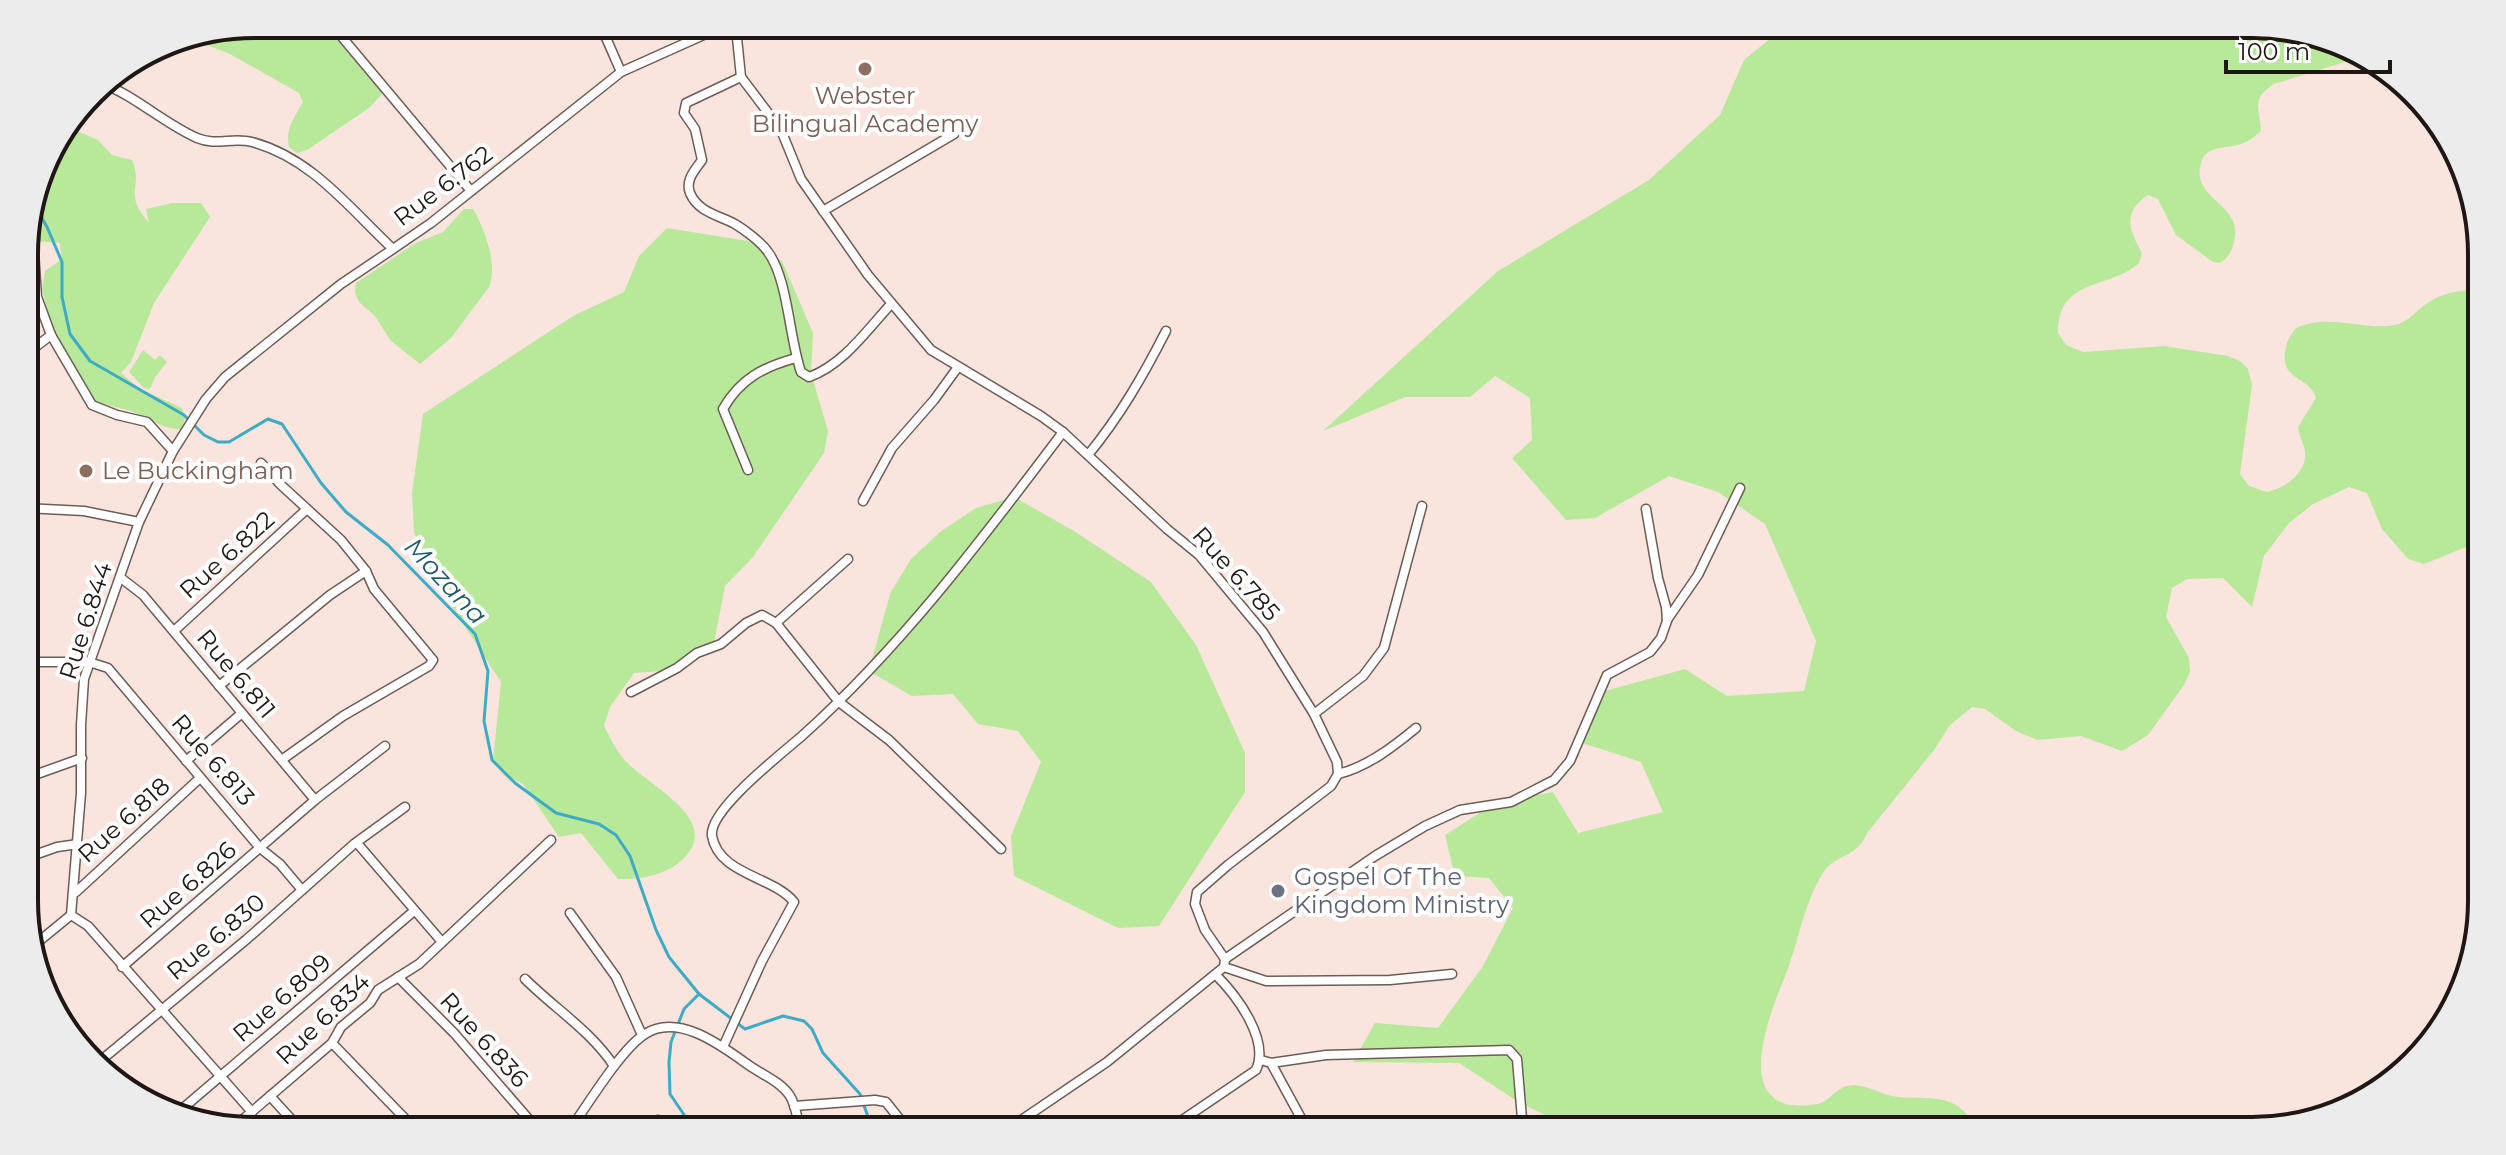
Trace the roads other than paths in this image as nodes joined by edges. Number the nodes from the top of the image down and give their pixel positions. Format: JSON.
{"nodes":[{"id":1,"x":347,"y":38,"type":"edge"},
{"id":2,"x":606,"y":38,"type":"edge"},
{"id":3,"x":697,"y":38,"type":"edge"},
{"id":4,"x":737,"y":38,"type":"edge"},
{"id":5,"x":621,"y":72,"type":"junction"},
{"id":6,"x":741,"y":77,"type":"junction"},
{"id":7,"x":116,"y":89,"type":"edge"},
{"id":8,"x":954,"y":134,"type":"dead end"},
{"id":9,"x":471,"y":191,"type":"junction"},
{"id":10,"x":823,"y":211,"type":"junction"},
{"id":11,"x":393,"y":249,"type":"junction"},
{"id":12,"x":38,"y":300,"type":"edge"},
{"id":13,"x":891,"y":304,"type":"junction"},
{"id":14,"x":1166,"y":331,"type":"dead end"},
{"id":15,"x":51,"y":335,"type":"junction"},
{"id":16,"x":38,"y":345,"type":"edge"},
{"id":17,"x":796,"y":358,"type":"junction"},
{"id":18,"x":958,"y":367,"type":"junction"},
{"id":19,"x":1063,"y":432,"type":"junction"},
{"id":20,"x":173,"y":451,"type":"junction"},
{"id":21,"x":1088,"y":455,"type":"junction"},
{"id":22,"x":261,"y":463,"type":"dead end"},
{"id":23,"x":748,"y":470,"type":"dead end"},
{"id":24,"x":1740,"y":488,"type":"dead end"},
{"id":25,"x":863,"y":501,"type":"dead end"},
{"id":26,"x":1422,"y":506,"type":"dead end"},
{"id":27,"x":38,"y":509,"type":"edge"},
{"id":28,"x":307,"y":509,"type":"junction"},
{"id":29,"x":1646,"y":509,"type":"dead end"},
{"id":30,"x":139,"y":522,"type":"junction"},
{"id":31,"x":848,"y":559,"type":"dead end"},
{"id":32,"x":366,"y":571,"type":"junction"},
{"id":33,"x":121,"y":578,"type":"junction"},
{"id":34,"x":1667,"y":621,"type":"junction"},
{"id":35,"x":776,"y":623,"type":"junction"},
{"id":36,"x":174,"y":631,"type":"junction"},
{"id":37,"x":38,"y":662,"type":"edge"},
{"id":38,"x":89,"y":662,"type":"junction"},
{"id":39,"x":219,"y":686,"type":"junction"},
{"id":40,"x":631,"y":692,"type":"dead end"},
{"id":41,"x":839,"y":702,"type":"junction"},
{"id":42,"x":242,"y":713,"type":"junction"},
{"id":43,"x":1314,"y":714,"type":"junction"},
{"id":44,"x":1416,"y":728,"type":"dead end"},
{"id":45,"x":385,"y":746,"type":"dead end"},
{"id":46,"x":82,"y":758,"type":"junction"},
{"id":47,"x":283,"y":759,"type":"junction"},
{"id":48,"x":186,"y":761,"type":"junction"},
{"id":49,"x":38,"y":774,"type":"edge"},
{"id":50,"x":1338,"y":774,"type":"junction"},
{"id":51,"x":200,"y":778,"type":"junction"},
{"id":52,"x":315,"y":800,"type":"junction"},
{"id":53,"x":405,"y":807,"type":"dead end"},
{"id":54,"x":551,"y":840,"type":"dead end"},
{"id":55,"x":357,"y":843,"type":"junction"},
{"id":56,"x":78,"y":844,"type":"junction"},
{"id":57,"x":260,"y":848,"type":"junction"},
{"id":58,"x":1001,"y":849,"type":"dead end"},
{"id":59,"x":38,"y":854,"type":"edge"},
{"id":60,"x":302,"y":890,"type":"junction"},
{"id":61,"x":75,"y":892,"type":"junction"},
{"id":62,"x":414,"y":911,"type":"junction"},
{"id":63,"x":570,"y":913,"type":"dead end"},
{"id":64,"x":71,"y":915,"type":"junction"},
{"id":65,"x":42,"y":939,"type":"edge"},
{"id":66,"x":442,"y":942,"type":"junction"},
{"id":67,"x":1224,"y":963,"type":"junction"},
{"id":68,"x":122,"y":967,"type":"junction"},
{"id":69,"x":1452,"y":974,"type":"dead end"},
{"id":70,"x":1216,"y":975,"type":"junction"},
{"id":71,"x":398,"y":977,"type":"junction"},
{"id":72,"x":525,"y":979,"type":"dead end"},
{"id":73,"x":161,"y":1008,"type":"junction"},
{"id":74,"x":642,"y":1035,"type":"junction"},
{"id":75,"x":332,"y":1043,"type":"junction"},
{"id":76,"x":723,"y":1047,"type":"junction"},
{"id":77,"x":105,"y":1057,"type":"edge"},
{"id":78,"x":1266,"y":1062,"type":"junction"},
{"id":79,"x":614,"y":1066,"type":"junction"},
{"id":80,"x":221,"y":1077,"type":"junction"},
{"id":81,"x":270,"y":1096,"type":"junction"},
{"id":82,"x":185,"y":1106,"type":"edge"},
{"id":83,"x":794,"y":1106,"type":"junction"},
{"id":84,"x":252,"y":1112,"type":"junction"},
{"id":85,"x":246,"y":1117,"type":"edge"},
{"id":86,"x":289,"y":1117,"type":"edge"},
{"id":87,"x":403,"y":1117,"type":"edge"},
{"id":88,"x":527,"y":1117,"type":"edge"},
{"id":89,"x":579,"y":1117,"type":"edge"},
{"id":90,"x":797,"y":1117,"type":"edge"},
{"id":91,"x":898,"y":1117,"type":"edge"},
{"id":92,"x":1026,"y":1117,"type":"edge"},
{"id":93,"x":1187,"y":1117,"type":"edge"},
{"id":94,"x":1299,"y":1117,"type":"edge"},
{"id":95,"x":1522,"y":1117,"type":"edge"}],
"edges":[{"from":1,"to":9,"type":"street"},
{"from":2,"to":5,"type":"street"},
{"from":3,"to":5,"type":"street","name":"Rue 6.762"},
{"from":4,"to":6,"type":"street"},
{"from":5,"to":9,"type":"street","name":"Rue 6.762"},
{"from":6,"to":10,"type":"street","name":"Rue 6.785"},
{"from":6,"to":17,"type":"street"},
{"from":7,"to":11,"type":"street","name":"Rue 6.762"},
{"from":8,"to":10,"type":"street"},
{"from":9,"to":11,"type":"street","name":"Rue 6.762"},
{"from":10,"to":13,"type":"street","name":"Rue 6.785"},
{"from":11,"to":20,"type":"street","name":"Rue 6.844"},
{"from":12,"to":15,"type":"street"},
{"from":13,"to":17,"type":"street"},
{"from":13,"to":18,"type":"street","name":"Rue 6.785"},
{"from":14,"to":21,"type":"street"},
{"from":15,"to":16,"type":"street"},
{"from":15,"to":20,"type":"street"},
{"from":17,"to":23,"type":"street"},
{"from":18,"to":19,"type":"street","name":"Rue 6.785"},
{"from":18,"to":25,"type":"street"},
{"from":19,"to":21,"type":"street","name":"Rue 6.785"},
{"from":19,"to":41,"type":"street"},
{"from":20,"to":30,"type":"street","name":"Rue 6.844"},
{"from":21,"to":43,"type":"street","name":"Rue 6.785"},
{"from":22,"to":28,"type":"street"},
{"from":24,"to":34,"type":"street"},
{"from":26,"to":43,"type":"street"},
{"from":27,"to":30,"type":"street"},
{"from":28,"to":32,"type":"street"},
{"from":28,"to":36,"type":"street","name":"Rue 6.822"},
{"from":29,"to":34,"type":"street"},
{"from":30,"to":33,"type":"street","name":"Rue 6.844"},
{"from":31,"to":35,"type":"street"},
{"from":32,"to":39,"type":"street"},
{"from":32,"to":47,"type":"street"},
{"from":33,"to":36,"type":"street","name":"Rue 6.811"},
{"from":33,"to":38,"type":"street","name":"Rue 6.844"},
{"from":34,"to":67,"type":"street"},
{"from":35,"to":40,"type":"street"},
{"from":35,"to":41,"type":"street"},
{"from":36,"to":39,"type":"street","name":"Rue 6.811"},
{"from":37,"to":38,"type":"street"},
{"from":38,"to":46,"type":"street","name":"Rue 6.844"},
{"from":38,"to":48,"type":"street","name":"Rue 6.813"},
{"from":39,"to":42,"type":"street","name":"Rue 6.811"},
{"from":41,"to":58,"type":"street"},
{"from":41,"to":76,"type":"street"},
{"from":42,"to":47,"type":"street","name":"Rue 6.811"},
{"from":42,"to":48,"type":"street"},
{"from":43,"to":50,"type":"street","name":"Rue 6.785"},
{"from":44,"to":50,"type":"street"},
{"from":45,"to":52,"type":"street","name":"Rue 6.826"},
{"from":46,"to":49,"type":"street"},
{"from":46,"to":56,"type":"street","name":"Rue 6.844"},
{"from":47,"to":52,"type":"street","name":"Rue 6.811"},
{"from":48,"to":51,"type":"street","name":"Rue 6.813"},
{"from":50,"to":67,"type":"street"},
{"from":51,"to":57,"type":"street","name":"Rue 6.813"},
{"from":51,"to":61,"type":"street","name":"Rue 6.818"},
{"from":52,"to":57,"type":"street","name":"Rue 6.826"},
{"from":53,"to":55,"type":"street","name":"Rue 6.830"},
{"from":54,"to":66,"type":"street","name":"Rue 6.834"},
{"from":55,"to":60,"type":"street","name":"Rue 6.830"},
{"from":55,"to":62,"type":"street"},
{"from":56,"to":59,"type":"street"},
{"from":56,"to":61,"type":"street","name":"Rue 6.844"},
{"from":57,"to":60,"type":"street","name":"Rue 6.813"},
{"from":57,"to":68,"type":"street","name":"Rue 6.826"},
{"from":60,"to":73,"type":"street","name":"Rue 6.830"},
{"from":61,"to":64,"type":"street","name":"Rue 6.844"},
{"from":62,"to":66,"type":"street"},
{"from":62,"to":80,"type":"street","name":"Rue 6.809"},
{"from":63,"to":74,"type":"street"},
{"from":64,"to":65,"type":"street"},
{"from":64,"to":68,"type":"street"},
{"from":66,"to":71,"type":"street","name":"Rue 6.834"},
{"from":67,"to":69,"type":"street"},
{"from":67,"to":70,"type":"street"},
{"from":68,"to":73,"type":"street"},
{"from":70,"to":78,"type":"street"},
{"from":70,"to":92,"type":"street"},
{"from":71,"to":75,"type":"street","name":"Rue 6.834"},
{"from":71,"to":88,"type":"street","name":"Rue 6.836"},
{"from":72,"to":79,"type":"street"},
{"from":73,"to":77,"type":"street","name":"Rue 6.830"},
{"from":73,"to":80,"type":"street"},
{"from":74,"to":76,"type":"street"},
{"from":74,"to":79,"type":"street"},
{"from":75,"to":81,"type":"street","name":"Rue 6.834"},
{"from":75,"to":87,"type":"street"},
{"from":76,"to":83,"type":"street"},
{"from":78,"to":93,"type":"street"},
{"from":78,"to":94,"type":"street"},
{"from":78,"to":95,"type":"street"},
{"from":79,"to":89,"type":"street"},
{"from":80,"to":82,"type":"street","name":"Rue 6.809"},
{"from":80,"to":84,"type":"street"},
{"from":81,"to":84,"type":"street","name":"Rue 6.834"},
{"from":81,"to":86,"type":"street"},
{"from":83,"to":90,"type":"street"},
{"from":83,"to":91,"type":"street"},
{"from":84,"to":85,"type":"street","name":"Rue 6.834"}]}
